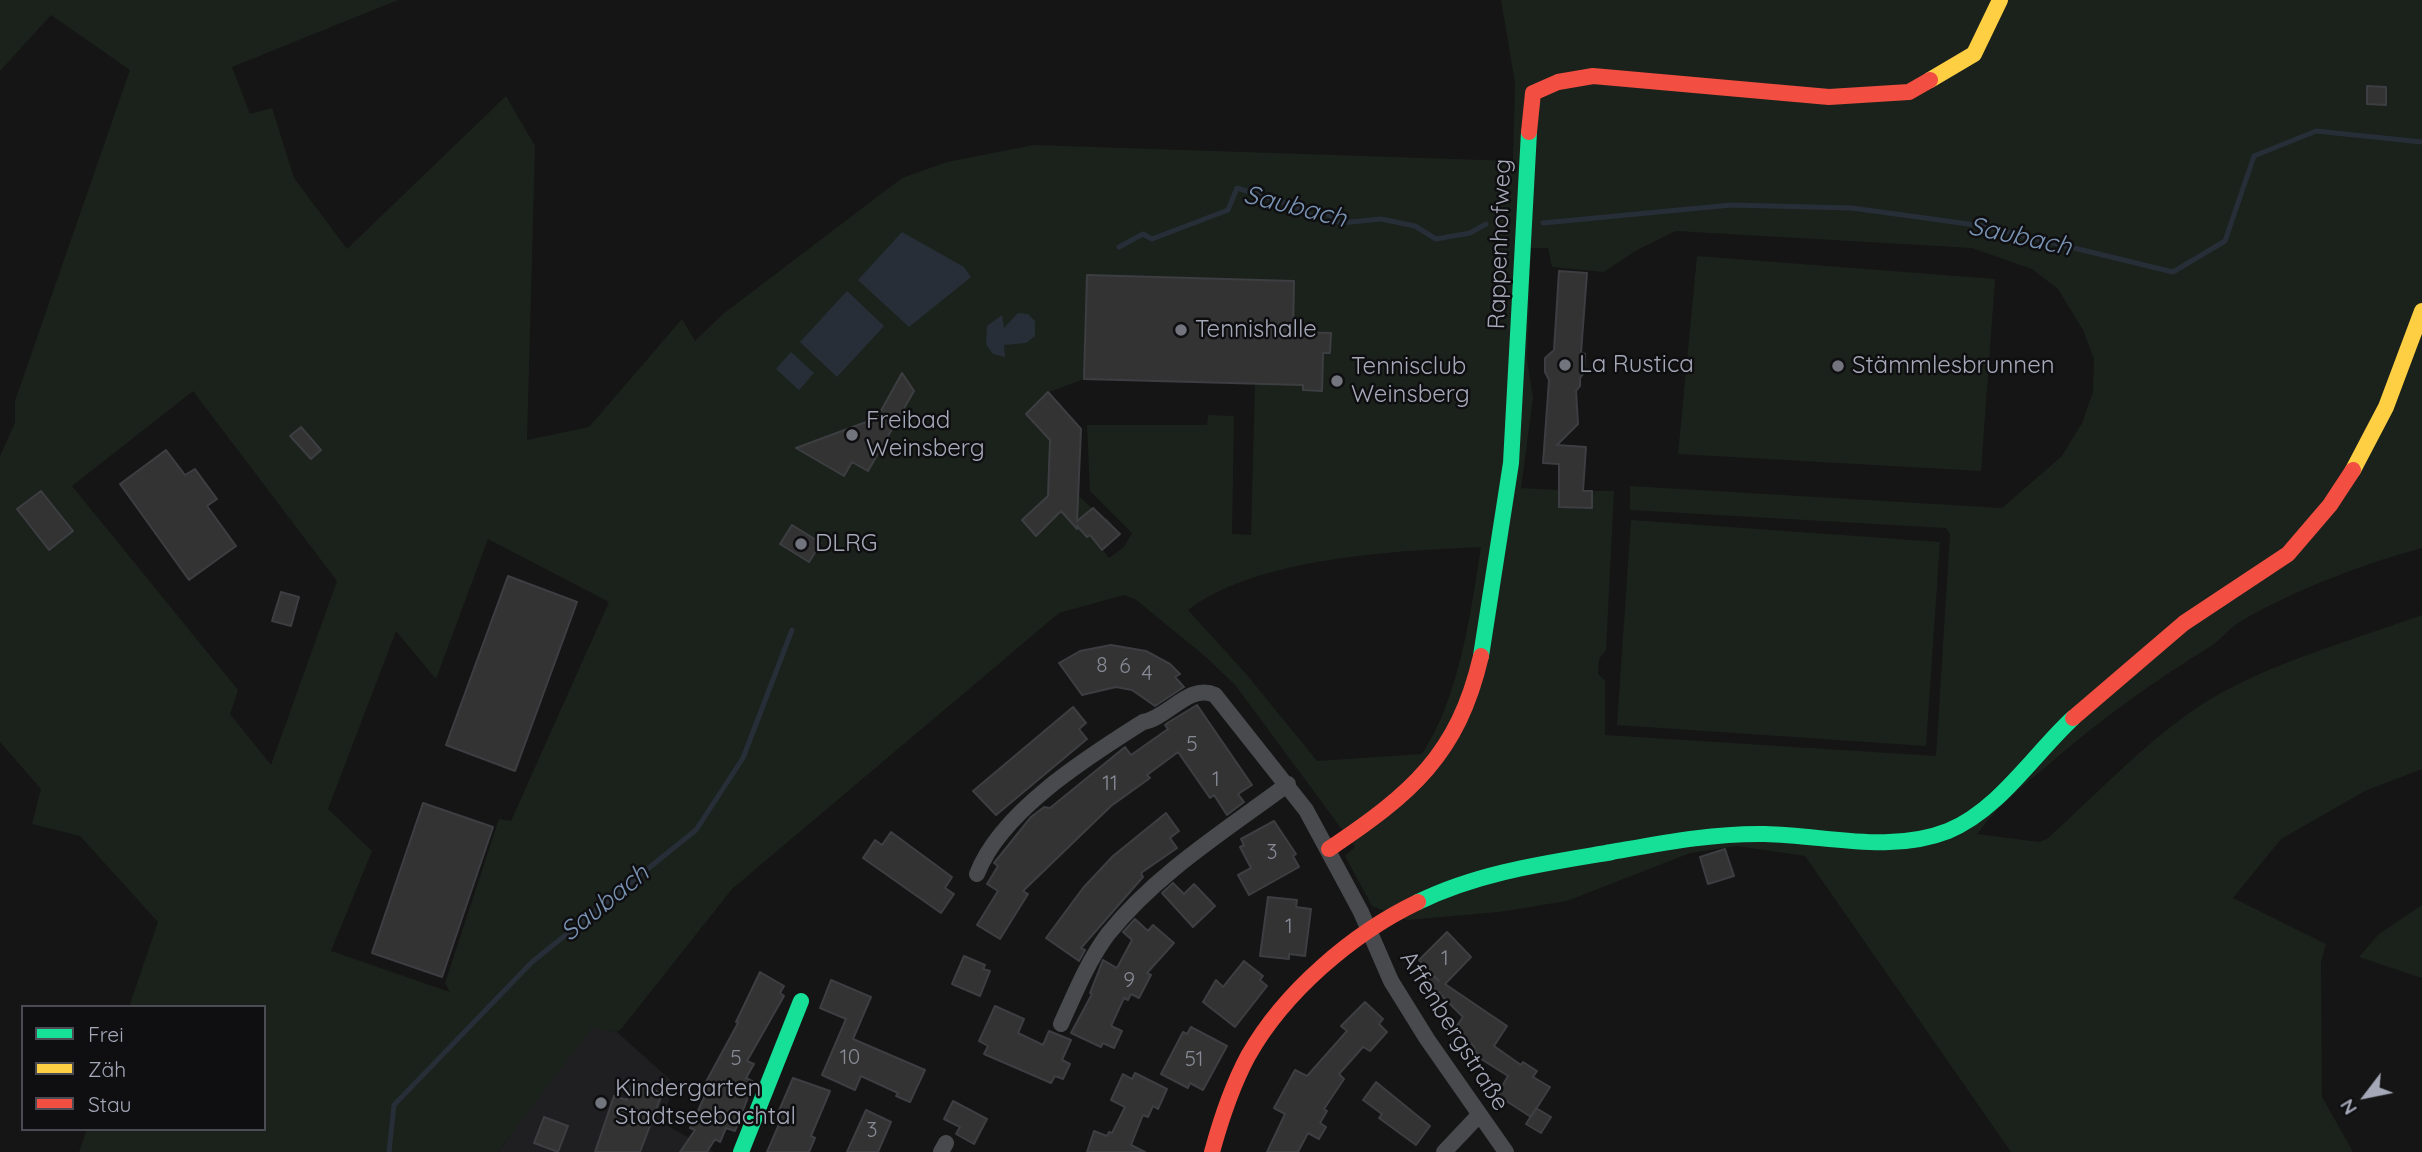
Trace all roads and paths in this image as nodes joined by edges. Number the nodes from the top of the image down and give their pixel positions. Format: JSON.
{"nodes":[{"id":1,"x":2000,"y":0,"type":"edge"},
{"id":2,"x":2422,"y":310,"type":"edge"},
{"id":3,"x":1288,"y":784,"type":"junction"},
{"id":4,"x":1329,"y":849,"type":"junction"},
{"id":5,"x":977,"y":874,"type":"dead end"},
{"id":6,"x":1368,"y":931,"type":"junction"},
{"id":7,"x":802,"y":1001,"type":"dead end"},
{"id":8,"x":1061,"y":1024,"type":"dead end"},
{"id":9,"x":1479,"y":1115,"type":"junction"},
{"id":10,"x":741,"y":1152,"type":"edge"},
{"id":11,"x":1212,"y":1152,"type":"edge"},
{"id":12,"x":1444,"y":1152,"type":"edge"},
{"id":13,"x":1506,"y":1152,"type":"edge"}],
"edges":[{"from":1,"to":4,"type":"street","name":"Rappenhofweg"},
{"from":2,"to":6,"type":"street"},
{"from":3,"to":4,"type":"street","name":"Affenbergstraße"},
{"from":3,"to":5,"type":"street","name":"Affenbergstraße"},
{"from":3,"to":8,"type":"street"},
{"from":4,"to":6,"type":"street","name":"Affenbergstraße"},
{"from":6,"to":9,"type":"street","name":"Affenbergstraße"},
{"from":6,"to":11,"type":"street"},
{"from":7,"to":10,"type":"street"},
{"from":9,"to":12,"type":"street"},
{"from":9,"to":13,"type":"street","name":"Affenbergstraße"}]}
